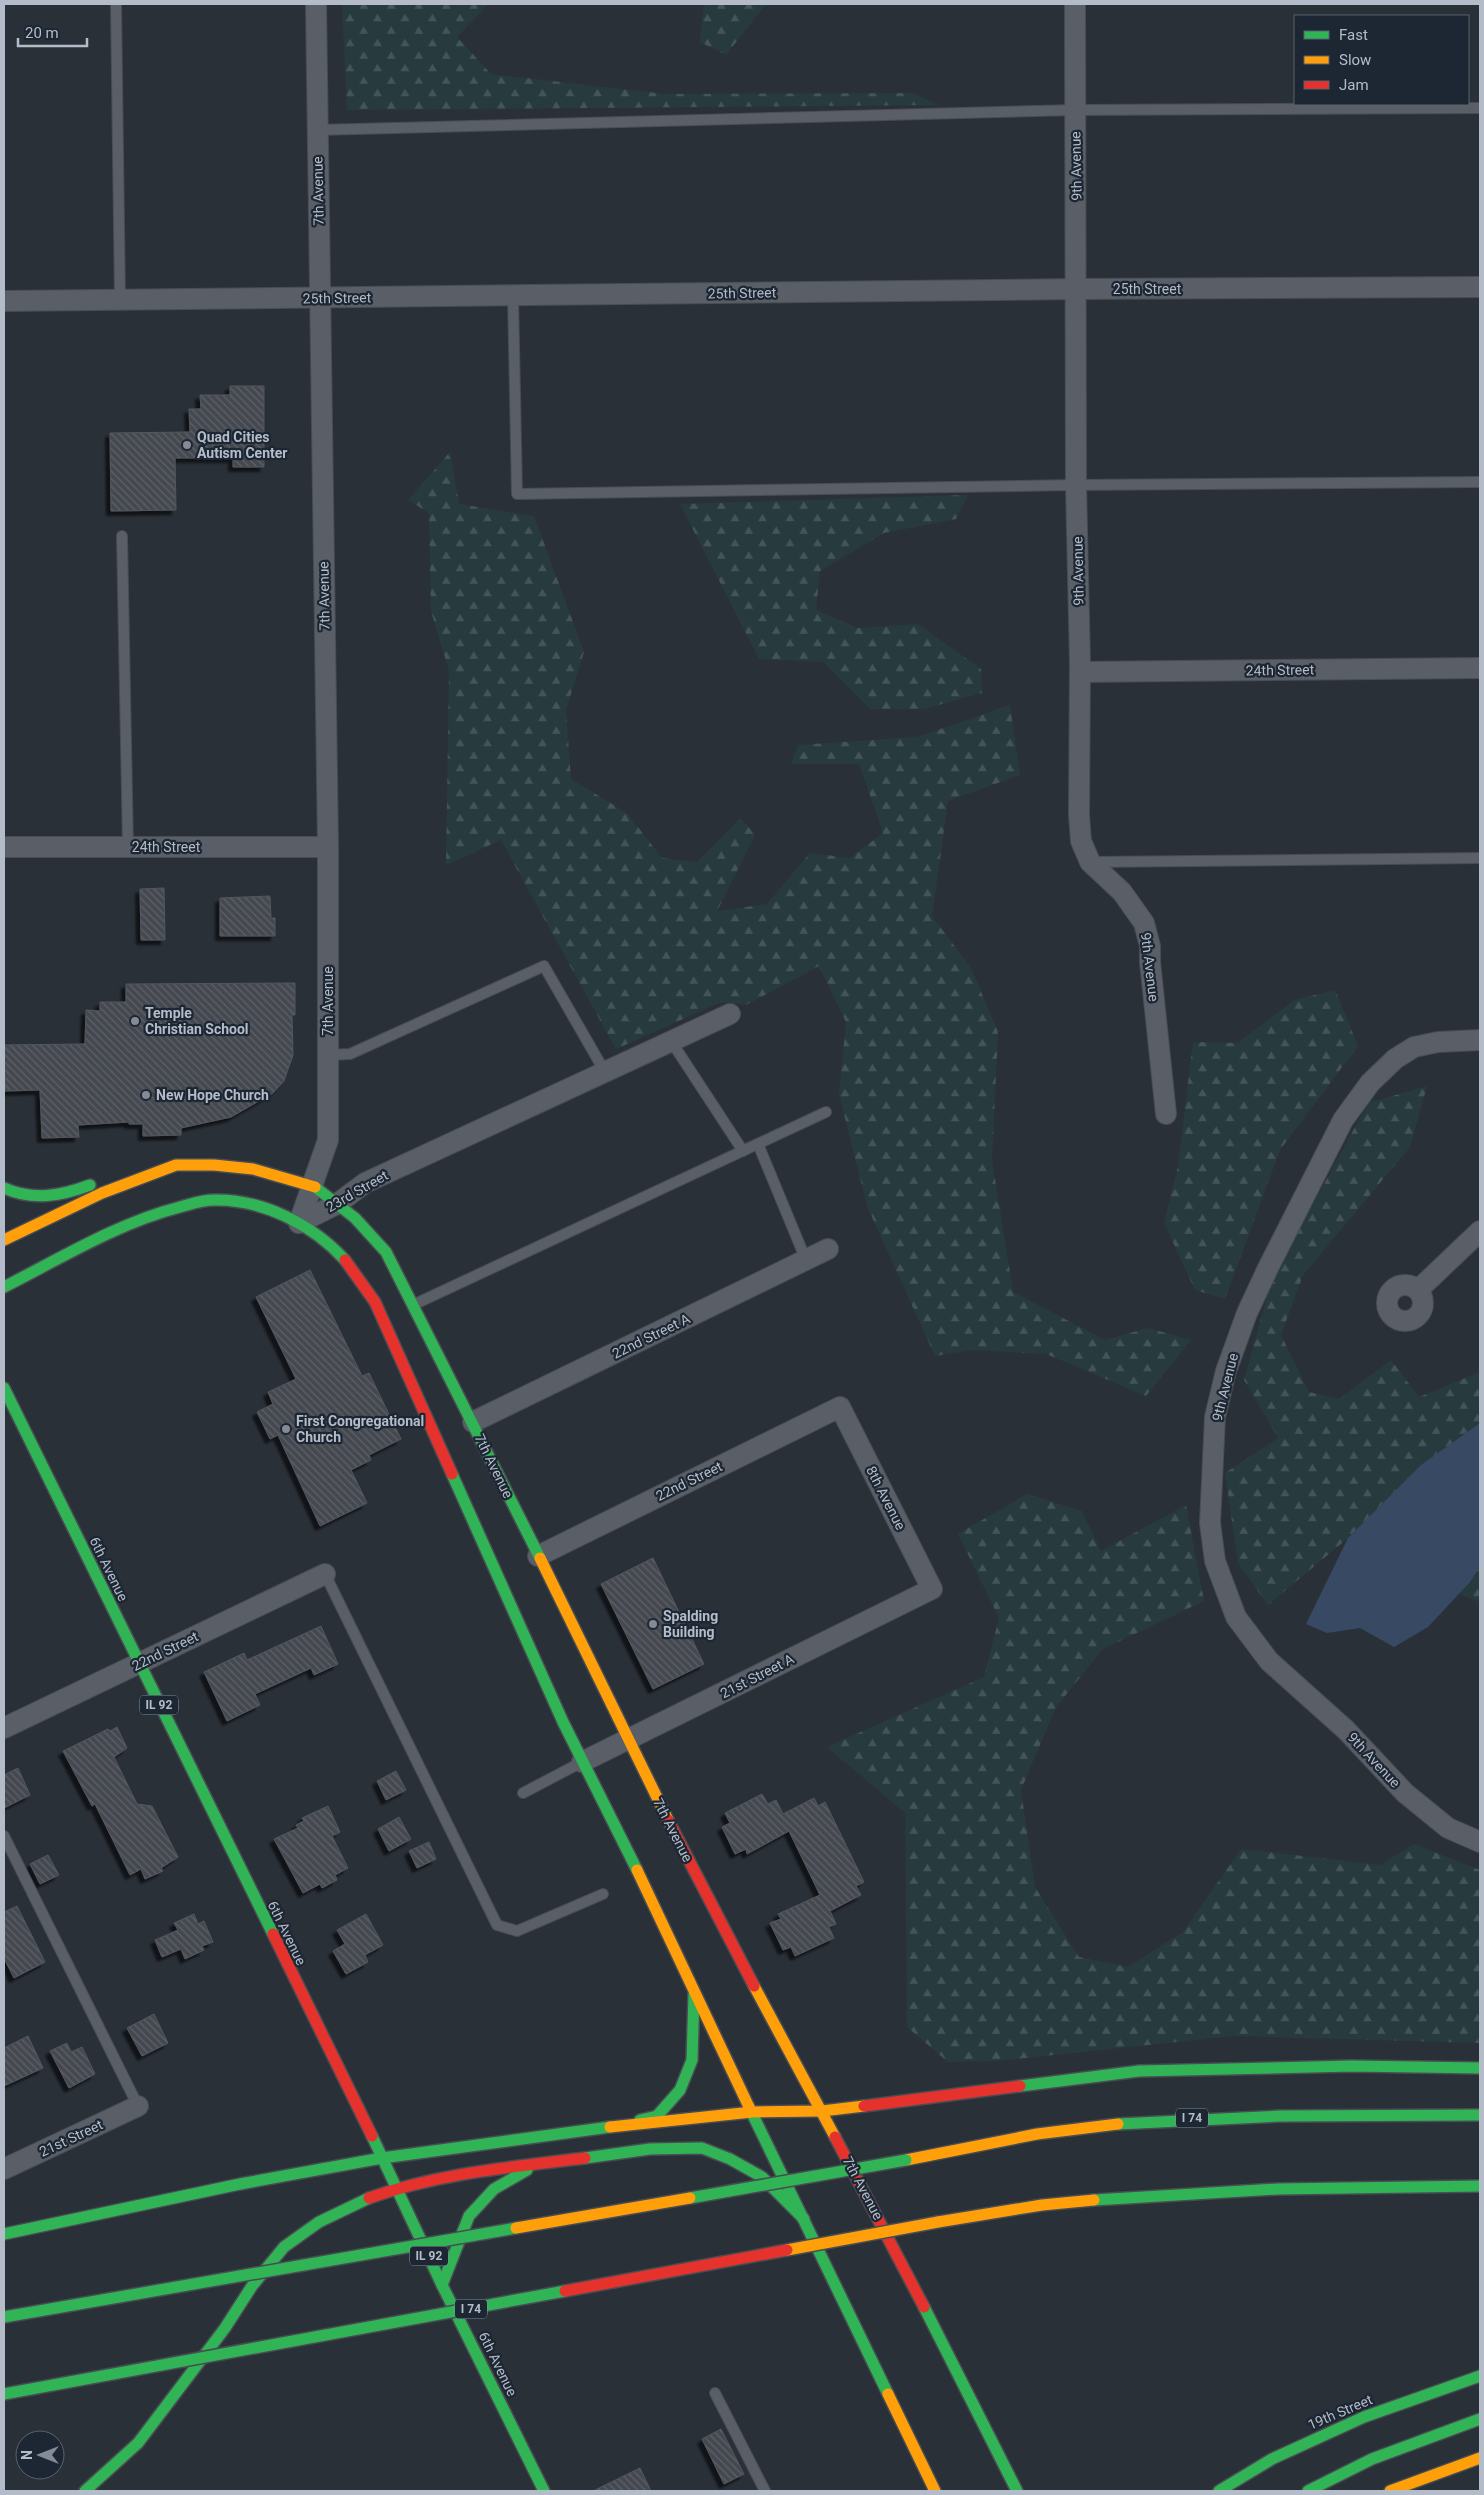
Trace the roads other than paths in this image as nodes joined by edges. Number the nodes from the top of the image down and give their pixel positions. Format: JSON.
{"nodes":[{"id":1,"x":116,"y":4,"type":"edge"},
{"id":2,"x":316,"y":4,"type":"edge"},
{"id":3,"x":1075,"y":4,"type":"edge"},
{"id":4,"x":1480,"y":108,"type":"edge"},
{"id":5,"x":1075,"y":110,"type":"junction"},
{"id":6,"x":317,"y":130,"type":"junction"},
{"id":7,"x":1480,"y":287,"type":"edge"},
{"id":8,"x":1077,"y":289,"type":"junction"},
{"id":9,"x":513,"y":295,"type":"junction"},
{"id":10,"x":320,"y":298,"type":"junction"},
{"id":11,"x":120,"y":300,"type":"junction"},
{"id":12,"x":4,"y":301,"type":"edge"},
{"id":13,"x":1480,"y":482,"type":"edge"},
{"id":14,"x":1076,"y":485,"type":"junction"},
{"id":15,"x":122,"y":536,"type":"dead end"},
{"id":16,"x":1480,"y":668,"type":"edge"},
{"id":17,"x":1080,"y":672,"type":"junction"},
{"id":18,"x":4,"y":847,"type":"edge"},
{"id":19,"x":128,"y":847,"type":"junction"},
{"id":20,"x":328,"y":847,"type":"junction"},
{"id":21,"x":1480,"y":858,"type":"edge"},
{"id":22,"x":1090,"y":862,"type":"junction"},
{"id":23,"x":730,"y":1014,"type":"dead end"},
{"id":24,"x":1480,"y":1040,"type":"edge"},
{"id":25,"x":671,"y":1041,"type":"junction"},
{"id":26,"x":328,"y":1055,"type":"junction"},
{"id":27,"x":605,"y":1072,"type":"junction"},
{"id":28,"x":826,"y":1112,"type":"dead end"},
{"id":29,"x":1166,"y":1114,"type":"dead end"},
{"id":30,"x":758,"y":1144,"type":"junction"},
{"id":31,"x":743,"y":1151,"type":"junction"},
{"id":32,"x":176,"y":1164,"type":"junction"},
{"id":33,"x":126,"y":1170,"type":"dead end"},
{"id":34,"x":109,"y":1178,"type":"dead end"},
{"id":35,"x":312,"y":1185,"type":"junction"},
{"id":36,"x":4,"y":1188,"type":"edge"},
{"id":37,"x":337,"y":1204,"type":"junction"},
{"id":38,"x":299,"y":1223,"type":"junction"},
{"id":39,"x":1480,"y":1231,"type":"edge"},
{"id":40,"x":4,"y":1240,"type":"edge"},
{"id":41,"x":828,"y":1249,"type":"dead end"},
{"id":42,"x":806,"y":1260,"type":"junction"},
{"id":43,"x":4,"y":1287,"type":"edge"},
{"id":44,"x":1418,"y":1290,"type":"dead end"},
{"id":45,"x":414,"y":1304,"type":"junction"},
{"id":46,"x":4,"y":1388,"type":"edge"},
{"id":47,"x":840,"y":1407,"type":"joint"},
{"id":48,"x":473,"y":1422,"type":"junction"},
{"id":49,"x":538,"y":1556,"type":"junction"},
{"id":50,"x":325,"y":1574,"type":"joint"},
{"id":51,"x":932,"y":1589,"type":"joint"},
{"id":52,"x":139,"y":1663,"type":"junction"},
{"id":53,"x":4,"y":1728,"type":"edge"},
{"id":54,"x":629,"y":1740,"type":"junction"},
{"id":55,"x":582,"y":1762,"type":"junction"},
{"id":56,"x":523,"y":1793,"type":"dead end"},
{"id":57,"x":4,"y":1836,"type":"edge"},
{"id":58,"x":1480,"y":1842,"type":"edge"},
{"id":59,"x":603,"y":1894,"type":"dead end"},
{"id":60,"x":694,"y":1994,"type":"junction"},
{"id":61,"x":1480,"y":2068,"type":"edge"},
{"id":62,"x":138,"y":2106,"type":"joint"},
{"id":63,"x":822,"y":2111,"type":"junction"},
{"id":64,"x":752,"y":2112,"type":"junction"},
{"id":65,"x":1480,"y":2115,"type":"edge"},
{"id":66,"x":614,"y":2126,"type":"junction"},
{"id":67,"x":382,"y":2158,"type":"junction"},
{"id":68,"x":538,"y":2164,"type":"junction"},
{"id":69,"x":4,"y":2169,"type":"edge"},
{"id":70,"x":1480,"y":2186,"type":"edge"},
{"id":71,"x":398,"y":2188,"type":"junction"},
{"id":72,"x":804,"y":2219,"type":"junction"},
{"id":73,"x":4,"y":2234,"type":"edge"},
{"id":74,"x":442,"y":2285,"type":"junction"},
{"id":75,"x":4,"y":2317,"type":"edge"},
{"id":76,"x":1480,"y":2376,"type":"edge"},
{"id":77,"x":715,"y":2393,"type":"dead end"},
{"id":78,"x":4,"y":2394,"type":"edge"},
{"id":79,"x":1480,"y":2419,"type":"edge"},
{"id":80,"x":903,"y":2422,"type":"junction"},
{"id":81,"x":901,"y":2446,"type":"dead end"},
{"id":82,"x":1480,"y":2458,"type":"edge"},
{"id":83,"x":85,"y":2491,"type":"edge"},
{"id":84,"x":544,"y":2491,"type":"edge"},
{"id":85,"x":765,"y":2491,"type":"edge"},
{"id":86,"x":935,"y":2491,"type":"edge"},
{"id":87,"x":1017,"y":2491,"type":"edge"},
{"id":88,"x":1219,"y":2491,"type":"edge"},
{"id":89,"x":1308,"y":2491,"type":"edge"},
{"id":90,"x":1390,"y":2491,"type":"edge"}],
"edges":[{"from":1,"to":11,"type":"lane"},
{"from":2,"to":6,"type":"street","name":"7th Avenue"},
{"from":3,"to":5,"type":"street","name":"9th Avenue"},
{"from":4,"to":5,"type":"lane"},
{"from":5,"to":6,"type":"lane"},
{"from":5,"to":8,"type":"street","name":"9th Avenue"},
{"from":6,"to":10,"type":"street","name":"7th Avenue"},
{"from":7,"to":8,"type":"street","name":"25th Street"},
{"from":8,"to":9,"type":"street","name":"25th Street"},
{"from":8,"to":14,"type":"street","name":"9th Avenue"},
{"from":9,"to":10,"type":"street","name":"25th Street"},
{"from":9,"to":14,"type":"lane"},
{"from":10,"to":11,"type":"street","name":"25th Street"},
{"from":10,"to":20,"type":"street","name":"7th Avenue"},
{"from":11,"to":12,"type":"street","name":"25th Street"},
{"from":13,"to":14,"type":"lane"},
{"from":14,"to":17,"type":"street","name":"9th Avenue"},
{"from":15,"to":19,"type":"lane"},
{"from":16,"to":17,"type":"street","name":"24th Street"},
{"from":17,"to":22,"type":"street","name":"9th Avenue"},
{"from":18,"to":19,"type":"street","name":"24th Street"},
{"from":19,"to":20,"type":"street","name":"24th Street"},
{"from":20,"to":26,"type":"street","name":"7th Avenue"},
{"from":21,"to":22,"type":"lane"},
{"from":22,"to":29,"type":"street","name":"9th Avenue"},
{"from":23,"to":25,"type":"street","name":"23rd Street"},
{"from":24,"to":58,"type":"street","name":"9th Avenue"},
{"from":25,"to":27,"type":"street","name":"23rd Street"},
{"from":25,"to":31,"type":"lane"},
{"from":26,"to":27,"type":"lane"},
{"from":26,"to":35,"type":"street","name":"7th Avenue"},
{"from":27,"to":37,"type":"street","name":"23rd Street"},
{"from":28,"to":30,"type":"lane"},
{"from":30,"to":31,"type":"lane"},
{"from":30,"to":42,"type":"lane"},
{"from":31,"to":45,"type":"lane"},
{"from":32,"to":33,"type":"main road"},
{"from":32,"to":35,"type":"main road","name":"23rd Street"},
{"from":32,"to":40,"type":"main road","name":"23rd Street"},
{"from":34,"to":36,"type":"main road"},
{"from":35,"to":37,"type":"main road","name":"7th Avenue"},
{"from":35,"to":38,"type":"street","name":"7th Avenue"},
{"from":37,"to":38,"type":"street","name":"23rd Street"},
{"from":37,"to":45,"type":"main road","name":"7th Avenue"},
{"from":38,"to":43,"type":"main road"},
{"from":38,"to":55,"type":"main road"},
{"from":39,"to":44,"type":"street"},
{"from":41,"to":42,"type":"street","name":"22nd Street A"},
{"from":42,"to":48,"type":"street","name":"22nd Street A"},
{"from":45,"to":48,"type":"main road","name":"7th Avenue"},
{"from":46,"to":52,"type":"main road","name":"6th Avenue","number":"IL 92"},
{"from":47,"to":49,"type":"street","name":"22nd Street"},
{"from":47,"to":51,"type":"street","name":"8th Avenue"},
{"from":48,"to":49,"type":"main road","name":"7th Avenue"},
{"from":49,"to":54,"type":"main road","name":"7th Avenue"},
{"from":50,"to":52,"type":"street","name":"22nd Street"},
{"from":50,"to":59,"type":"lane"},
{"from":51,"to":54,"type":"street","name":"21st Street A"},
{"from":52,"to":53,"type":"street","name":"22nd Street"},
{"from":52,"to":67,"type":"main road","name":"6th Avenue","number":"IL 92"},
{"from":54,"to":55,"type":"street","name":"21st Street A"},
{"from":54,"to":63,"type":"main road","name":"7th Avenue"},
{"from":55,"to":56,"type":"lane"},
{"from":55,"to":60,"type":"main road"},
{"from":57,"to":62,"type":"lane"},
{"from":60,"to":64,"type":"main road"},
{"from":60,"to":66,"type":"main road"},
{"from":61,"to":63,"type":"main road"},
{"from":62,"to":69,"type":"street","name":"21st Street"},
{"from":63,"to":64,"type":"main road"},
{"from":63,"to":87,"type":"main road","name":"7th Avenue"},
{"from":64,"to":66,"type":"main road"},
{"from":64,"to":72,"type":"main road"},
{"from":65,"to":75,"type":"main road","number":"I 74","bridge":true},
{"from":66,"to":67,"type":"main road"},
{"from":67,"to":71,"type":"main road","name":"6th Avenue","number":"IL 92"},
{"from":67,"to":73,"type":"main road"},
{"from":68,"to":71,"type":"main road"},
{"from":68,"to":72,"type":"main road"},
{"from":68,"to":74,"type":"main road"},
{"from":70,"to":78,"type":"main road","number":"I 74","bridge":true},
{"from":71,"to":74,"type":"main road","name":"6th Avenue","number":"IL 92"},
{"from":71,"to":83,"type":"main road"},
{"from":72,"to":80,"type":"main road"},
{"from":74,"to":84,"type":"main road","name":"6th Avenue","number":"IL 92"},
{"from":76,"to":88,"type":"main road","name":"19th Street"},
{"from":77,"to":85,"type":"lane"},
{"from":79,"to":89,"type":"main road"},
{"from":80,"to":81,"type":"main road"},
{"from":80,"to":86,"type":"main road"},
{"from":82,"to":90,"type":"main road"}]}
